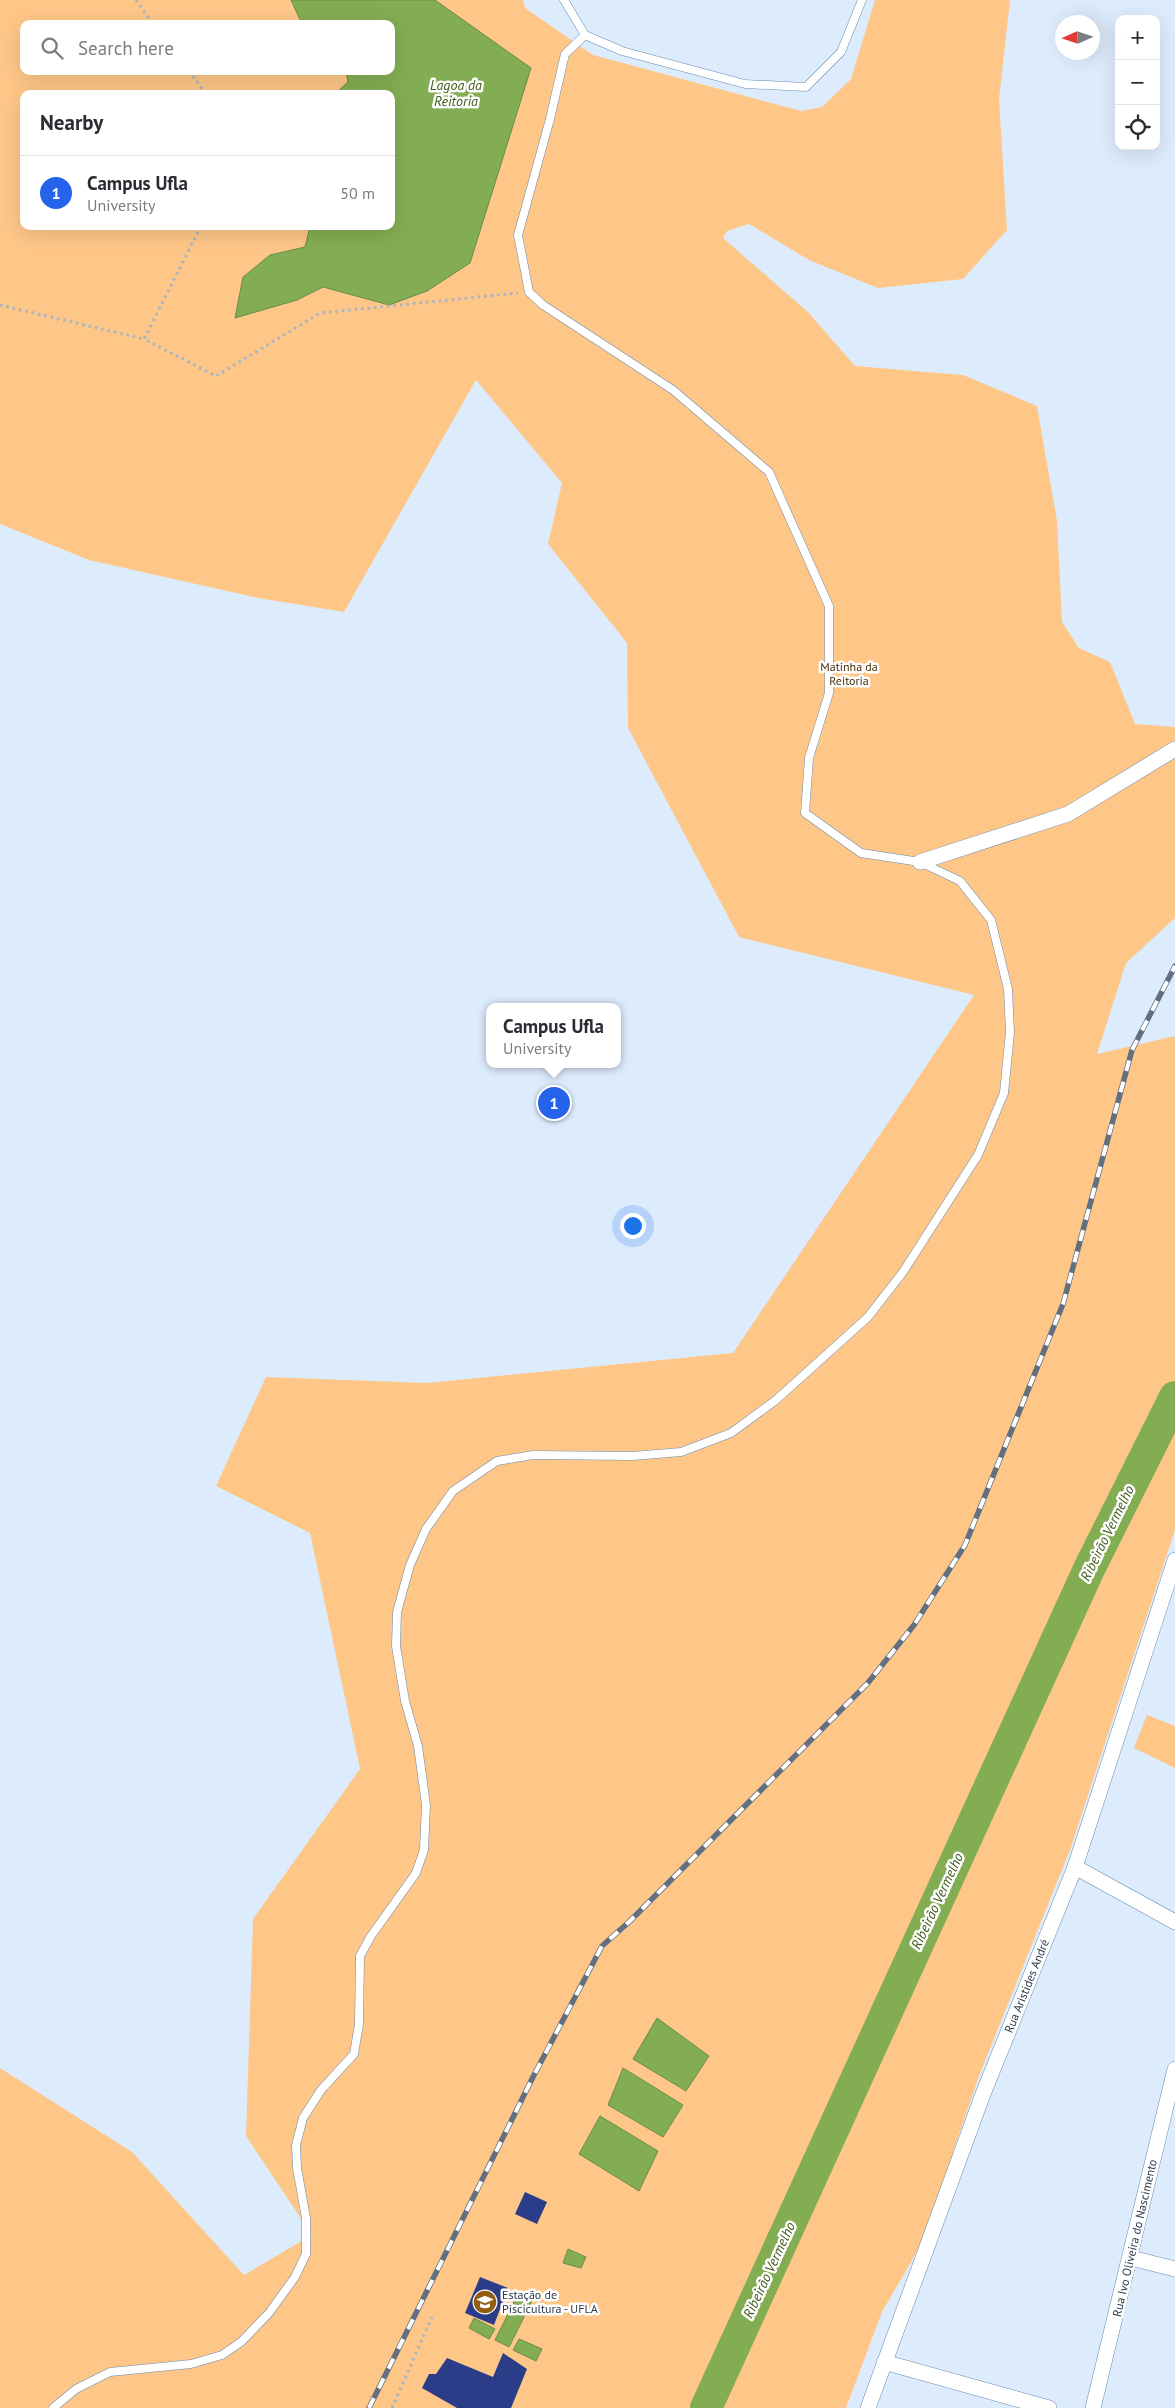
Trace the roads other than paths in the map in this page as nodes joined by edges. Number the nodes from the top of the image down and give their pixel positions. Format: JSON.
{"nodes":[{"id":1,"x":564,"y":0,"type":"edge"},
{"id":2,"x":862,"y":0,"type":"edge"},
{"id":3,"x":585,"y":35,"type":"junction"},
{"id":4,"x":1175,"y":749,"type":"edge"},
{"id":5,"x":920,"y":862,"type":"junction"},
{"id":6,"x":1175,"y":1560,"type":"edge"},
{"id":7,"x":1075,"y":1867,"type":"junction"},
{"id":8,"x":1175,"y":1922,"type":"edge"},
{"id":9,"x":1175,"y":2069,"type":"edge"},
{"id":10,"x":1170,"y":2108,"type":"edge"},
{"id":11,"x":1131,"y":2258,"type":"junction"},
{"id":12,"x":1175,"y":2269,"type":"edge"},
{"id":13,"x":884,"y":2362,"type":"junction"},
{"id":14,"x":53,"y":2408,"type":"edge"},
{"id":15,"x":868,"y":2408,"type":"edge"},
{"id":16,"x":1049,"y":2408,"type":"edge"},
{"id":17,"x":1094,"y":2408,"type":"edge"}],
"edges":[{"from":1,"to":3,"type":"lane"},
{"from":2,"to":3,"type":"lane"},
{"from":3,"to":5,"type":"lane"},
{"from":4,"to":5,"type":"street"},
{"from":5,"to":14,"type":"lane"},
{"from":6,"to":7,"type":"street","name":"Rua Aristides André"},
{"from":7,"to":8,"type":"street"},
{"from":7,"to":13,"type":"street","name":"Rua Aristides André"},
{"from":9,"to":10,"type":"street","name":"Rua Ivo Oliveira do Nascimento"},
{"from":10,"to":11,"type":"street","name":"Rua Ivo Oliveira do Nascimento"},
{"from":11,"to":12,"type":"street"},
{"from":11,"to":17,"type":"street","name":"Rua Ivo Oliveira do Nascimento"},
{"from":13,"to":15,"type":"street","name":"Rua Aristides André"},
{"from":13,"to":16,"type":"street"}]}
